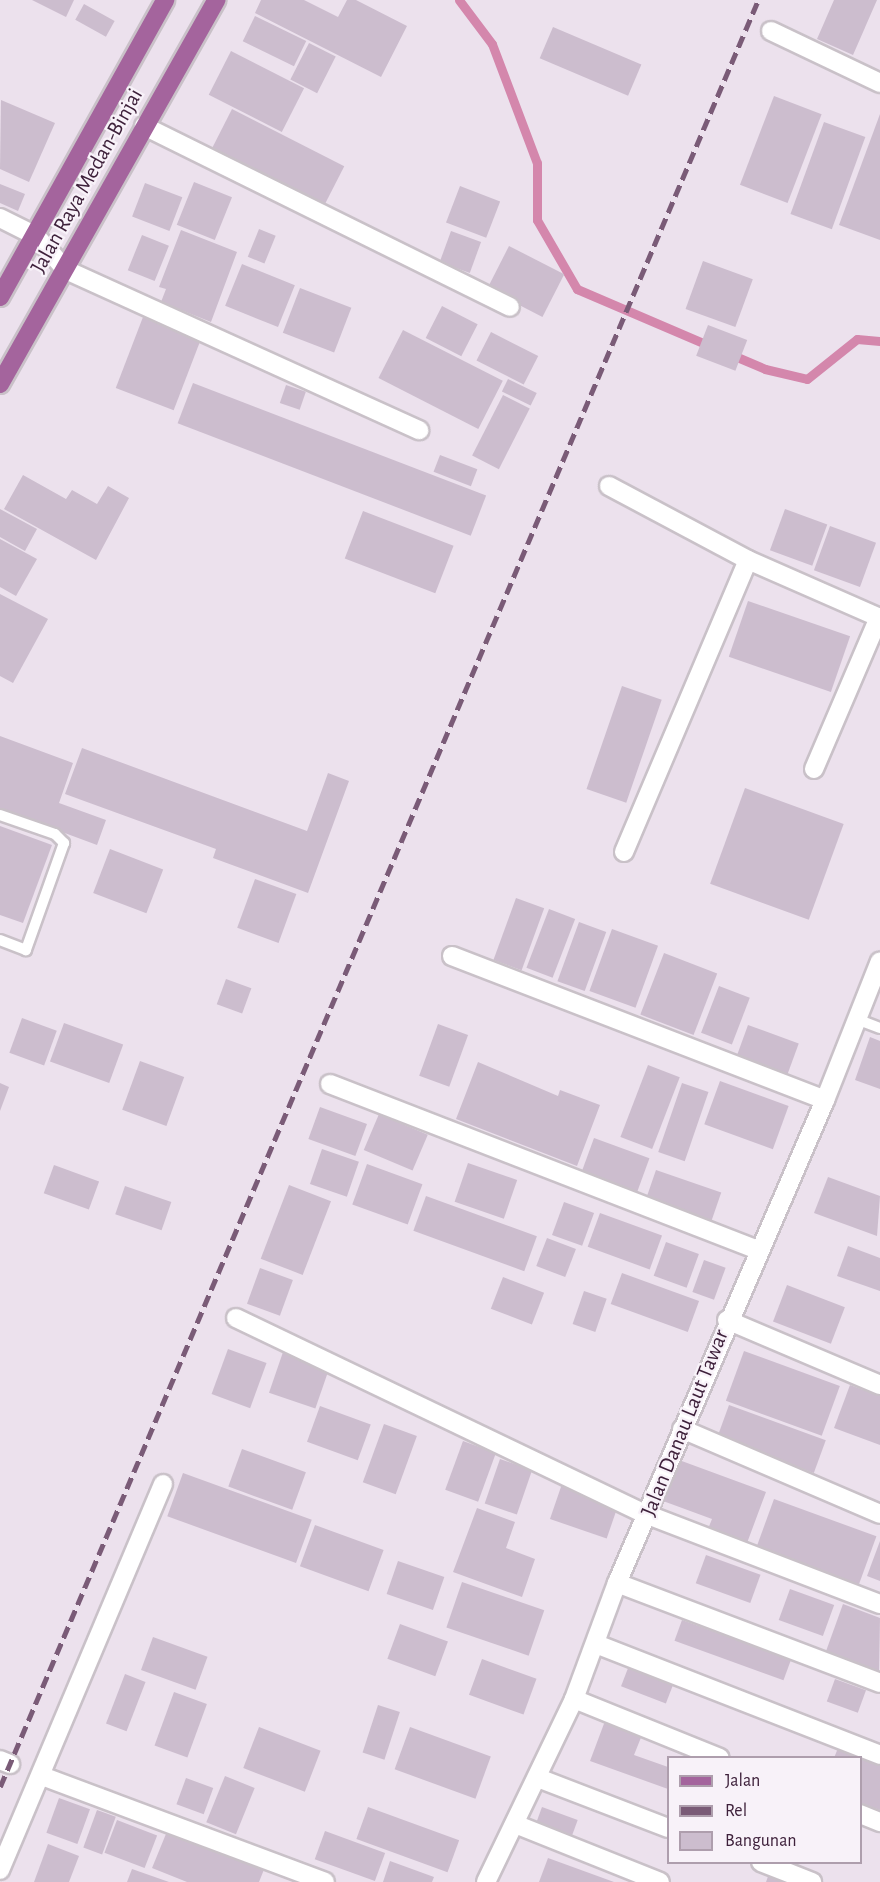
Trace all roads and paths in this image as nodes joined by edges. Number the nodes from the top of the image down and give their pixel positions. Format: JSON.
{"nodes":[{"id":1,"x":165,"y":0,"type":"edge"},
{"id":2,"x":216,"y":0,"type":"edge"},
{"id":3,"x":771,"y":31,"type":"dead end"},
{"id":4,"x":880,"y":83,"type":"edge"},
{"id":5,"x":144,"y":126,"type":"junction"},
{"id":6,"x":0,"y":219,"type":"edge"},
{"id":7,"x":36,"y":236,"type":"junction"},
{"id":8,"x":66,"y":270,"type":"junction"},
{"id":9,"x":0,"y":297,"type":"edge"},
{"id":10,"x":510,"y":307,"type":"dead end"},
{"id":11,"x":0,"y":384,"type":"edge"},
{"id":12,"x":419,"y":430,"type":"dead end"},
{"id":13,"x":609,"y":486,"type":"dead end"},
{"id":14,"x":748,"y":560,"type":"junction"},
{"id":15,"x":879,"y":618,"type":"edge"},
{"id":16,"x":814,"y":768,"type":"dead end"},
{"id":17,"x":0,"y":815,"type":"edge"},
{"id":18,"x":624,"y":852,"type":"dead end"},
{"id":19,"x":0,"y":940,"type":"edge"},
{"id":20,"x":452,"y":956,"type":"dead end"},
{"id":21,"x":880,"y":961,"type":"edge"},
{"id":22,"x":859,"y":1020,"type":"junction"},
{"id":23,"x":880,"y":1028,"type":"edge"},
{"id":24,"x":330,"y":1084,"type":"dead end"},
{"id":25,"x":825,"y":1100,"type":"junction"},
{"id":26,"x":759,"y":1251,"type":"junction"},
{"id":27,"x":236,"y":1318,"type":"dead end"},
{"id":28,"x":727,"y":1320,"type":"junction"},
{"id":29,"x":880,"y":1385,"type":"edge"},
{"id":30,"x":682,"y":1429,"type":"junction"},
{"id":31,"x":163,"y":1484,"type":"dead end"},
{"id":32,"x":880,"y":1514,"type":"edge"},
{"id":33,"x":648,"y":1515,"type":"junction"},
{"id":34,"x":616,"y":1583,"type":"junction"},
{"id":35,"x":880,"y":1604,"type":"edge"},
{"id":36,"x":596,"y":1644,"type":"junction"},
{"id":37,"x":880,"y":1683,"type":"edge"},
{"id":38,"x":574,"y":1700,"type":"junction"},
{"id":39,"x":880,"y":1755,"type":"edge"},
{"id":40,"x":715,"y":1756,"type":"edge"},
{"id":41,"x":42,"y":1776,"type":"junction"},
{"id":42,"x":538,"y":1778,"type":"junction"},
{"id":43,"x":862,"y":1814,"type":"edge"},
{"id":44,"x":880,"y":1821,"type":"edge"},
{"id":45,"x":515,"y":1824,"type":"junction"},
{"id":46,"x":667,"y":1827,"type":"edge"},
{"id":47,"x":764,"y":1864,"type":"edge"},
{"id":48,"x":0,"y":1870,"type":"edge"},
{"id":49,"x":325,"y":1882,"type":"edge"},
{"id":50,"x":486,"y":1882,"type":"edge"},
{"id":51,"x":660,"y":1882,"type":"edge"},
{"id":52,"x":812,"y":1882,"type":"edge"}],
"edges":[{"from":1,"to":7,"type":"main road","name":"Jalan Raya Medan-Binjai"},
{"from":2,"to":5,"type":"main road","name":"Jalan Raya Medan-Binjai"},
{"from":3,"to":4,"type":"street"},
{"from":5,"to":8,"type":"main road","name":"Jalan Raya Medan-Binjai"},
{"from":5,"to":10,"type":"street"},
{"from":6,"to":7,"type":"street"},
{"from":7,"to":8,"type":"street"},
{"from":7,"to":9,"type":"main road","name":"Jalan Raya Medan-Binjai"},
{"from":8,"to":11,"type":"main road","name":"Jalan Raya Medan-Binjai"},
{"from":8,"to":12,"type":"street"},
{"from":13,"to":14,"type":"street"},
{"from":14,"to":15,"type":"street"},
{"from":14,"to":18,"type":"street"},
{"from":15,"to":16,"type":"street"},
{"from":17,"to":19,"type":"lane"},
{"from":20,"to":25,"type":"street"},
{"from":21,"to":22,"type":"street","name":"Jalan Danau Laut Tawar"},
{"from":22,"to":23,"type":"lane"},
{"from":22,"to":25,"type":"street","name":"Jalan Danau Laut Tawar"},
{"from":24,"to":26,"type":"street"},
{"from":25,"to":26,"type":"street","name":"Jalan Danau Laut Tawar"},
{"from":26,"to":28,"type":"street","name":"Jalan Danau Laut Tawar"},
{"from":27,"to":33,"type":"street"},
{"from":28,"to":29,"type":"street"},
{"from":28,"to":30,"type":"street","name":"Jalan Danau Laut Tawar"},
{"from":30,"to":32,"type":"street"},
{"from":30,"to":33,"type":"street","name":"Jalan Danau Laut Tawar"},
{"from":31,"to":41,"type":"street"},
{"from":33,"to":34,"type":"street","name":"Jalan Danau Laut Tawar"},
{"from":33,"to":35,"type":"street"},
{"from":34,"to":36,"type":"street","name":"Jalan Danau Laut Tawar"},
{"from":34,"to":37,"type":"street"},
{"from":36,"to":38,"type":"street","name":"Jalan Danau Laut Tawar"},
{"from":36,"to":39,"type":"street"},
{"from":38,"to":40,"type":"street"},
{"from":38,"to":42,"type":"street","name":"Jalan Danau Laut Tawar"},
{"from":41,"to":48,"type":"street"},
{"from":41,"to":49,"type":"street"},
{"from":42,"to":45,"type":"street","name":"Jalan Danau Laut Tawar"},
{"from":42,"to":46,"type":"street"},
{"from":43,"to":44,"type":"street"},
{"from":45,"to":50,"type":"street","name":"Jalan Danau Laut Tawar"},
{"from":45,"to":51,"type":"street"},
{"from":47,"to":52,"type":"street"}]}
